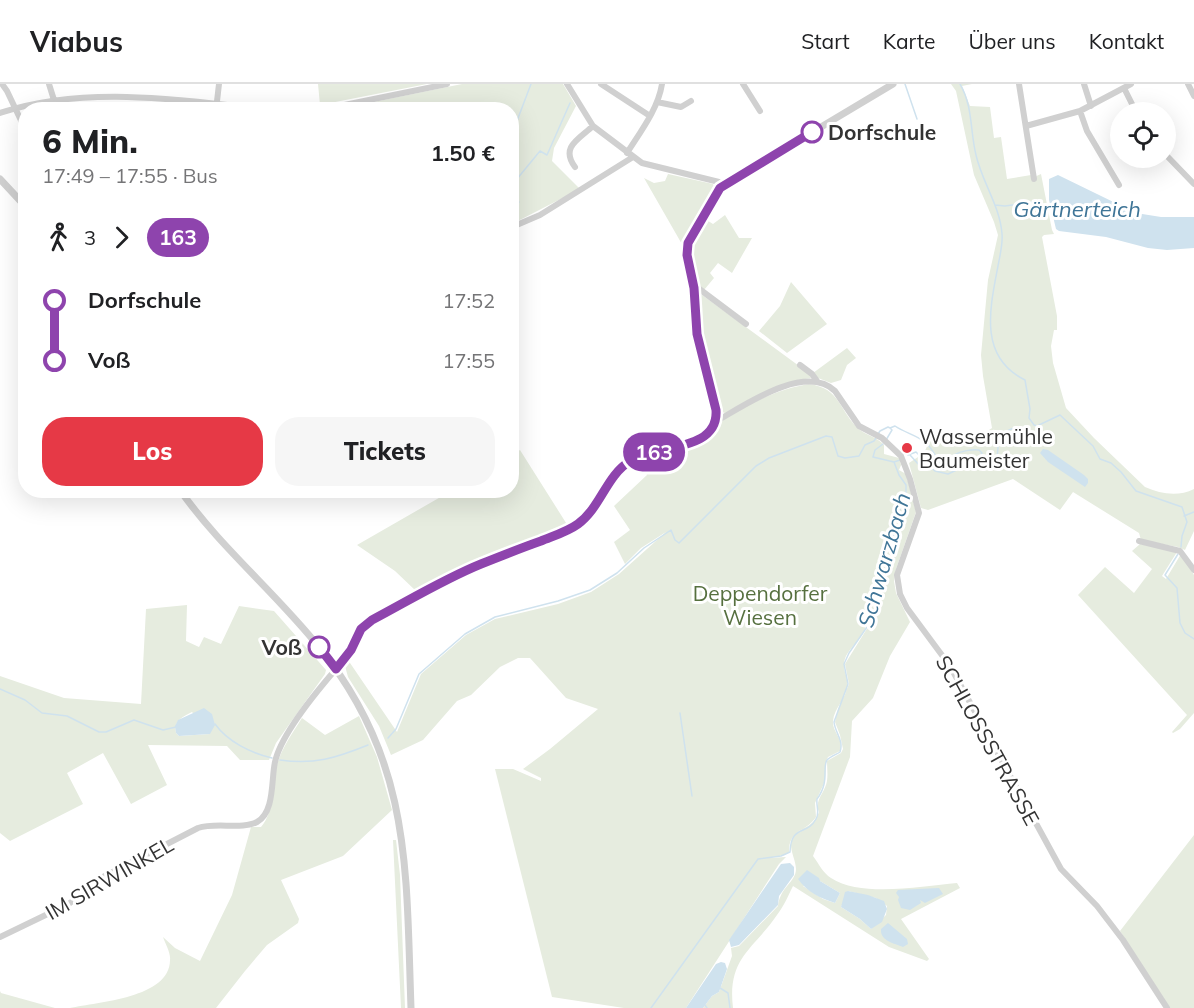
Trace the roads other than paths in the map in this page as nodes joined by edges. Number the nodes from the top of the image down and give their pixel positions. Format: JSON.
{"nodes":[{"id":1,"x":2,"y":84,"type":"edge"},
{"id":2,"x":49,"y":84,"type":"edge"},
{"id":3,"x":219,"y":84,"type":"edge"},
{"id":4,"x":447,"y":84,"type":"edge"},
{"id":5,"x":567,"y":84,"type":"edge"},
{"id":6,"x":600,"y":84,"type":"edge"},
{"id":7,"x":662,"y":84,"type":"edge"},
{"id":8,"x":743,"y":84,"type":"edge"},
{"id":9,"x":892,"y":84,"type":"edge"},
{"id":10,"x":1019,"y":84,"type":"edge"},
{"id":11,"x":1084,"y":84,"type":"edge"},
{"id":12,"x":1131,"y":84,"type":"edge"},
{"id":13,"x":1188,"y":84,"type":"edge"},
{"id":14,"x":1124,"y":88,"type":"junction"},
{"id":15,"x":1194,"y":96,"type":"edge"},
{"id":16,"x":54,"y":100,"type":"junction"},
{"id":17,"x":691,"y":101,"type":"dead end"},
{"id":18,"x":44,"y":102,"type":"edge"},
{"id":19,"x":185,"y":102,"type":"edge"},
{"id":20,"x":217,"y":102,"type":"edge"},
{"id":21,"x":359,"y":102,"type":"edge"},
{"id":22,"x":657,"y":102,"type":"junction"},
{"id":23,"x":1131,"y":102,"type":"edge"},
{"id":24,"x":1091,"y":106,"type":"junction"},
{"id":25,"x":18,"y":107,"type":"edge"},
{"id":26,"x":15,"y":108,"type":"junction"},
{"id":27,"x":760,"y":111,"type":"dead end"},
{"id":28,"x":1080,"y":111,"type":"junction"},
{"id":29,"x":0,"y":113,"type":"edge"},
{"id":30,"x":18,"y":114,"type":"edge"},
{"id":31,"x":650,"y":116,"type":"junction"},
{"id":32,"x":593,"y":126,"type":"junction"},
{"id":33,"x":1026,"y":126,"type":"junction"},
{"id":34,"x":630,"y":155,"type":"junction"},
{"id":35,"x":1176,"y":165,"type":"edge"},
{"id":36,"x":575,"y":167,"type":"dead end"},
{"id":37,"x":0,"y":179,"type":"edge"},
{"id":38,"x":1034,"y":179,"type":"dead end"},
{"id":39,"x":1194,"y":184,"type":"edge"},
{"id":40,"x":724,"y":185,"type":"junction"},
{"id":41,"x":1119,"y":185,"type":"dead end"},
{"id":42,"x":18,"y":198,"type":"edge"},
{"id":43,"x":519,"y":225,"type":"edge"},
{"id":44,"x":694,"y":288,"type":"junction"},
{"id":45,"x":746,"y":324,"type":"dead end"},
{"id":46,"x":800,"y":365,"type":"dead end"},
{"id":47,"x":817,"y":381,"type":"junction"},
{"id":48,"x":716,"y":418,"type":"junction"},
{"id":49,"x":186,"y":498,"type":"edge"},
{"id":50,"x":1139,"y":541,"type":"dead end"},
{"id":51,"x":1194,"y":570,"type":"edge"},
{"id":52,"x":336,"y":669,"type":"junction"},
{"id":53,"x":0,"y":937,"type":"edge"},
{"id":54,"x":411,"y":1008,"type":"edge"},
{"id":55,"x":1167,"y":1008,"type":"edge"}],
"edges":[{"from":1,"to":26,"type":"street"},
{"from":2,"to":16,"type":"street"},
{"from":3,"to":20,"type":"street"},
{"from":4,"to":21,"type":"street"},
{"from":5,"to":32,"type":"street"},
{"from":6,"to":31,"type":"street"},
{"from":7,"to":22,"type":"street"},
{"from":8,"to":27,"type":"street"},
{"from":9,"to":40,"type":"street"},
{"from":10,"to":33,"type":"street"},
{"from":11,"to":24,"type":"street"},
{"from":12,"to":14,"type":"street"},
{"from":13,"to":15,"type":"street"},
{"from":14,"to":23,"type":"street"},
{"from":14,"to":24,"type":"street"},
{"from":16,"to":18,"type":"street"},
{"from":16,"to":19,"type":"street"},
{"from":17,"to":22,"type":"street"},
{"from":22,"to":31,"type":"street"},
{"from":24,"to":28,"type":"street"},
{"from":25,"to":26,"type":"street"},
{"from":26,"to":29,"type":"street"},
{"from":26,"to":30,"type":"street"},
{"from":28,"to":33,"type":"street"},
{"from":28,"to":41,"type":"street"},
{"from":31,"to":34,"type":"street"},
{"from":32,"to":34,"type":"street"},
{"from":32,"to":36,"type":"street"},
{"from":33,"to":38,"type":"street"},
{"from":34,"to":40,"type":"street"},
{"from":34,"to":43,"type":"street"},
{"from":35,"to":39,"type":"street"},
{"from":37,"to":42,"type":"street"},
{"from":40,"to":44,"type":"street"},
{"from":44,"to":45,"type":"street"},
{"from":44,"to":48,"type":"street"},
{"from":46,"to":47,"type":"street","name":"SCHLOSSSTRASSE"},
{"from":47,"to":48,"type":"street"},
{"from":47,"to":55,"type":"street","name":"SCHLOSSSTRASSE"},
{"from":48,"to":52,"type":"street"},
{"from":49,"to":52,"type":"street"},
{"from":50,"to":51,"type":"street"},
{"from":52,"to":53,"type":"street","name":"IM SIRWINKEL"},
{"from":52,"to":54,"type":"street"}]}
